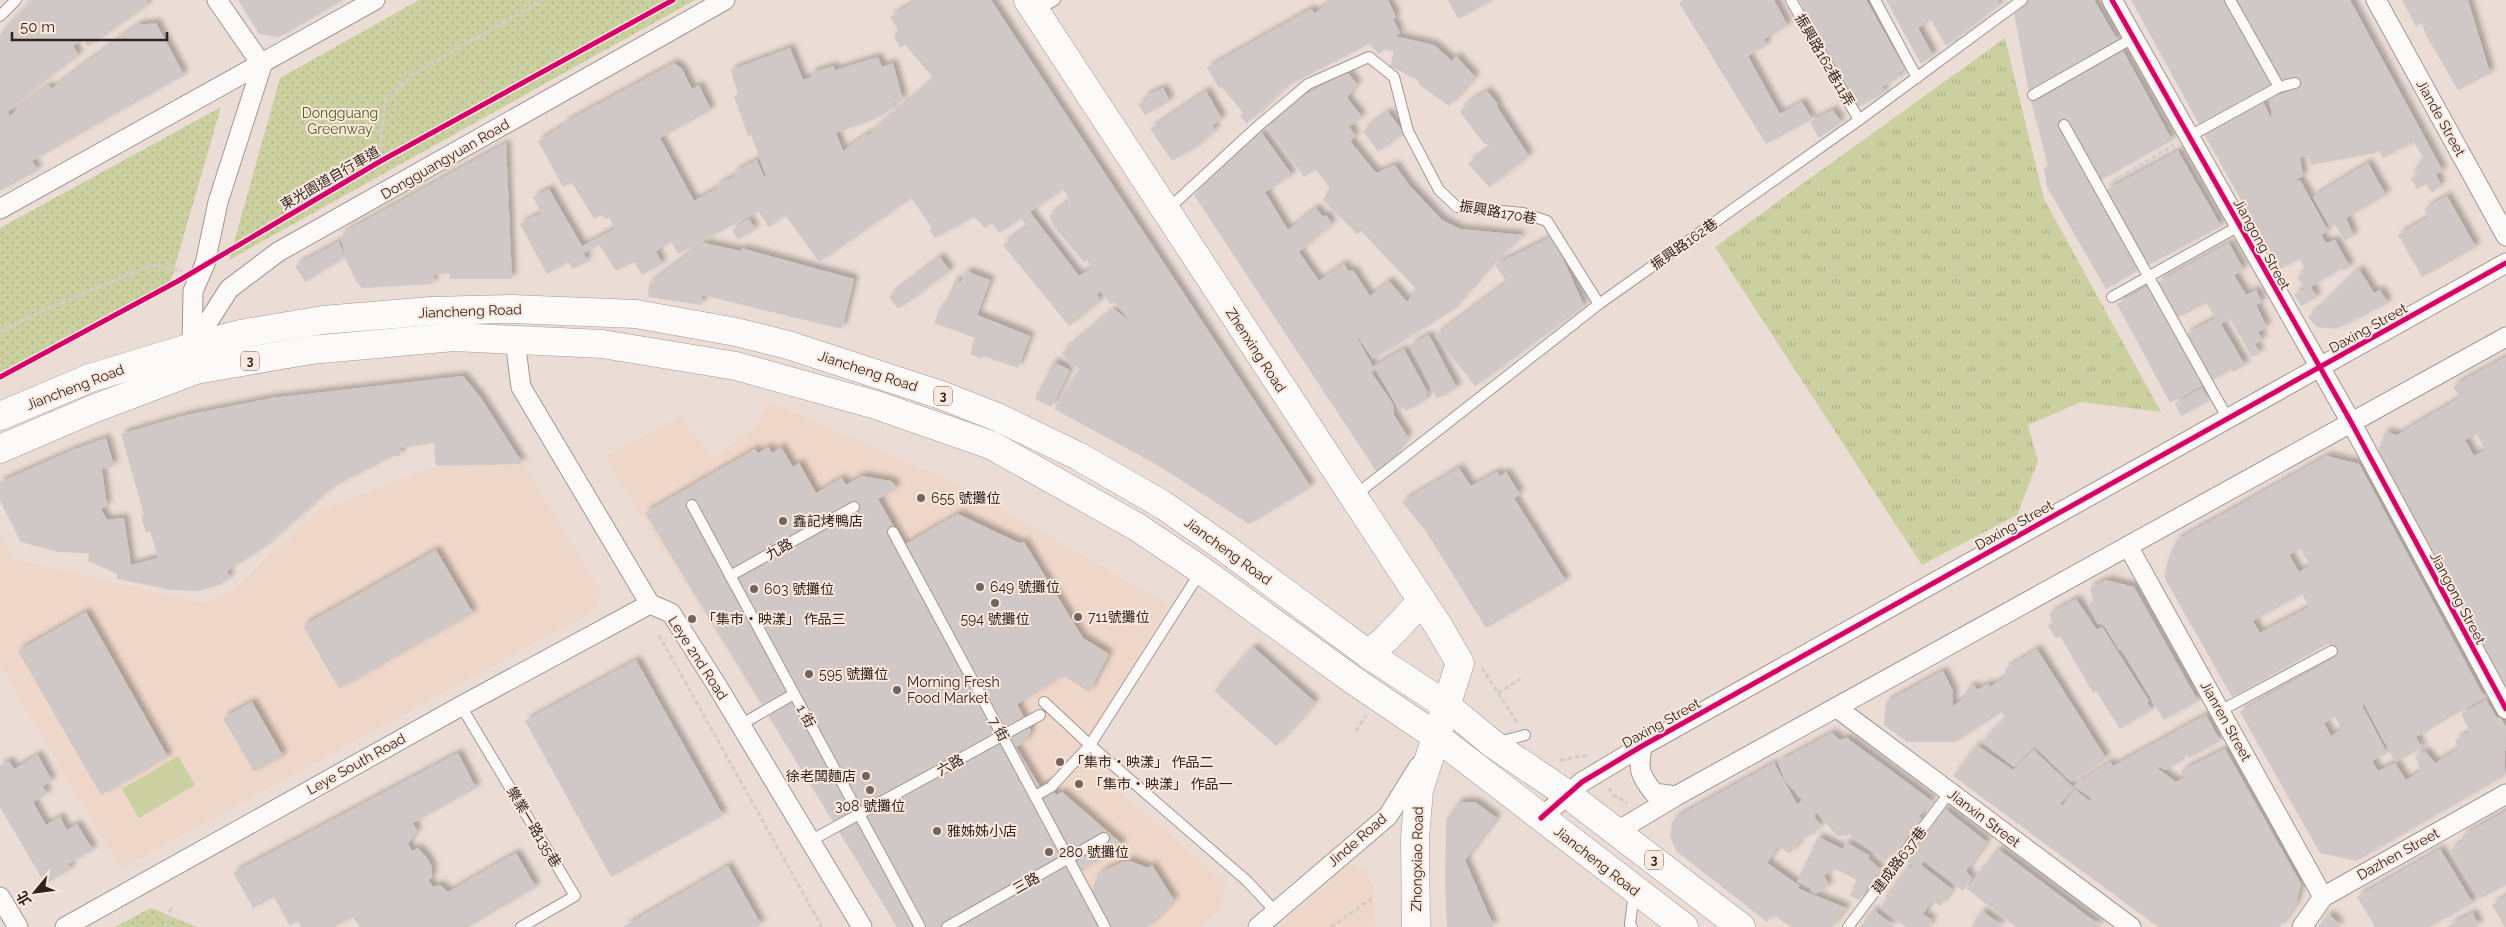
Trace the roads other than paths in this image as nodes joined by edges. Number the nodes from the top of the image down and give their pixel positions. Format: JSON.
{"nodes":[{"id":1,"x":16,"y":0,"type":"edge"},
{"id":2,"x":217,"y":0,"type":"edge"},
{"id":3,"x":375,"y":0,"type":"edge"},
{"id":4,"x":725,"y":0,"type":"edge"},
{"id":5,"x":1791,"y":0,"type":"edge"},
{"id":6,"x":1875,"y":0,"type":"edge"},
{"id":7,"x":2112,"y":0,"type":"edge"},
{"id":8,"x":2230,"y":0,"type":"edge"},
{"id":9,"x":2376,"y":0,"type":"edge"},
{"id":10,"x":2018,"y":1,"type":"edge"},
{"id":11,"x":1040,"y":4,"type":"edge"},
{"id":12,"x":0,"y":16,"type":"edge"},
{"id":13,"x":2133,"y":38,"type":"junction"},
{"id":14,"x":262,"y":65,"type":"junction"},
{"id":15,"x":1917,"y":78,"type":"junction"},
{"id":16,"x":2294,"y":83,"type":"dead end"},
{"id":17,"x":2279,"y":87,"type":"junction"},
{"id":18,"x":2033,"y":95,"type":"dead end"},
{"id":19,"x":1859,"y":120,"type":"junction"},
{"id":20,"x":2064,"y":125,"type":"dead end"},
{"id":21,"x":2188,"y":137,"type":"junction"},
{"id":22,"x":0,"y":209,"type":"edge"},
{"id":23,"x":1165,"y":211,"type":"junction"},
{"id":24,"x":2239,"y":226,"type":"junction"},
{"id":25,"x":2506,"y":236,"type":"edge"},
{"id":26,"x":2506,"y":264,"type":"edge"},
{"id":27,"x":2148,"y":275,"type":"junction"},
{"id":28,"x":2112,"y":297,"type":"dead end"},
{"id":29,"x":1599,"y":304,"type":"junction"},
{"id":30,"x":513,"y":323,"type":"junction"},
{"id":31,"x":2506,"y":337,"type":"edge"},
{"id":32,"x":194,"y":358,"type":"junction"},
{"id":33,"x":2318,"y":369,"type":"junction"},
{"id":34,"x":0,"y":416,"type":"edge"},
{"id":35,"x":2228,"y":419,"type":"junction"},
{"id":36,"x":2351,"y":422,"type":"junction"},
{"id":37,"x":0,"y":449,"type":"edge"},
{"id":38,"x":1352,"y":497,"type":"junction"},
{"id":39,"x":692,"y":505,"type":"dead end"},
{"id":40,"x":854,"y":507,"type":"dead end"},
{"id":41,"x":893,"y":532,"type":"dead end"},
{"id":42,"x":2128,"y":546,"type":"junction"},
{"id":43,"x":1201,"y":570,"type":"junction"},
{"id":44,"x":730,"y":576,"type":"junction"},
{"id":45,"x":1422,"y":601,"type":"junction"},
{"id":46,"x":650,"y":604,"type":"junction"},
{"id":47,"x":2332,"y":651,"type":"dead end"},
{"id":48,"x":1368,"y":654,"type":"junction"},
{"id":49,"x":794,"y":694,"type":"junction"},
{"id":50,"x":1044,"y":702,"type":"dead end"},
{"id":51,"x":461,"y":706,"type":"junction"},
{"id":52,"x":1447,"y":706,"type":"junction"},
{"id":53,"x":1837,"y":708,"type":"junction"},
{"id":54,"x":2506,"y":709,"type":"edge"},
{"id":55,"x":2220,"y":711,"type":"junction"},
{"id":56,"x":1040,"y":715,"type":"dead end"},
{"id":57,"x":740,"y":725,"type":"junction"},
{"id":58,"x":1526,"y":735,"type":"dead end"},
{"id":59,"x":1002,"y":736,"type":"junction"},
{"id":60,"x":1436,"y":737,"type":"junction"},
{"id":61,"x":1493,"y":744,"type":"junction"},
{"id":62,"x":1090,"y":745,"type":"junction"},
{"id":63,"x":1642,"y":746,"type":"junction"},
{"id":64,"x":1950,"y":792,"type":"junction"},
{"id":65,"x":1567,"y":794,"type":"junction"},
{"id":66,"x":2506,"y":794,"type":"edge"},
{"id":67,"x":1035,"y":796,"type":"junction"},
{"id":68,"x":1676,"y":796,"type":"junction"},
{"id":69,"x":859,"y":815,"type":"junction"},
{"id":70,"x":1541,"y":818,"type":"junction"},
{"id":71,"x":1616,"y":832,"type":"junction"},
{"id":72,"x":1104,"y":838,"type":"dead end"},
{"id":73,"x":810,"y":841,"type":"junction"},
{"id":74,"x":1069,"y":859,"type":"junction"},
{"id":75,"x":1634,"y":891,"type":"junction"},
{"id":76,"x":0,"y":897,"type":"edge"},
{"id":77,"x":2323,"y":897,"type":"junction"},
{"id":78,"x":1276,"y":912,"type":"junction"},
{"id":79,"x":18,"y":927,"type":"edge"},
{"id":80,"x":64,"y":927,"type":"edge"},
{"id":81,"x":522,"y":927,"type":"edge"},
{"id":82,"x":862,"y":927,"type":"edge"},
{"id":83,"x":920,"y":927,"type":"edge"},
{"id":84,"x":947,"y":927,"type":"edge"},
{"id":85,"x":1105,"y":927,"type":"edge"},
{"id":86,"x":1258,"y":927,"type":"edge"},
{"id":87,"x":1416,"y":927,"type":"edge"},
{"id":88,"x":1632,"y":927,"type":"edge"},
{"id":89,"x":1684,"y":927,"type":"edge"},
{"id":90,"x":1741,"y":927,"type":"edge"},
{"id":91,"x":1848,"y":927,"type":"edge"},
{"id":92,"x":2131,"y":927,"type":"edge"},
{"id":93,"x":2302,"y":927,"type":"edge"}],
"edges":[{"from":1,"to":12,"type":"lane"},
{"from":2,"to":14,"type":"street"},
{"from":3,"to":14,"type":"street"},
{"from":4,"to":32,"type":"street","name":"Dongguangyuan Road"},
{"from":5,"to":19,"type":"lane","name":"振興路162巷11弄"},
{"from":6,"to":15,"type":"lane"},
{"from":7,"to":13,"type":"street","name":"Jiangong Street"},
{"from":8,"to":17,"type":"lane"},
{"from":9,"to":25,"type":"street","name":"Jiande Street"},
{"from":10,"to":15,"type":"lane","name":"振興路162巷"},
{"from":11,"to":23,"type":"main road","name":"Zhenxing Road"},
{"from":13,"to":18,"type":"lane"},
{"from":13,"to":21,"type":"street","name":"Jiangong Street"},
{"from":14,"to":22,"type":"street"},
{"from":14,"to":32,"type":"street"},
{"from":15,"to":19,"type":"lane","name":"振興路162巷"},
{"from":16,"to":17,"type":"lane"},
{"from":17,"to":21,"type":"lane"},
{"from":19,"to":29,"type":"lane","name":"振興路162巷"},
{"from":20,"to":27,"type":"lane"},
{"from":21,"to":24,"type":"street","name":"Jiangong Street"},
{"from":23,"to":29,"type":"lane","name":"振興路170巷"},
{"from":23,"to":38,"type":"main road","name":"Zhenxing Road"},
{"from":24,"to":27,"type":"lane"},
{"from":24,"to":33,"type":"street","name":"Jiangong Street"},
{"from":26,"to":33,"type":"street","name":"Daxing Street"},
{"from":27,"to":28,"type":"lane"},
{"from":27,"to":35,"type":"lane"},
{"from":29,"to":38,"type":"lane","name":"振興路162巷"},
{"from":30,"to":32,"type":"main road","name":"Jiancheng Road","number":"3"},
{"from":30,"to":43,"type":"main road","name":"Jiancheng Road","number":"3"},
{"from":30,"to":46,"type":"street"},
{"from":30,"to":48,"type":"main road","name":"Jiancheng Road","number":"3"},
{"from":31,"to":36,"type":"street"},
{"from":32,"to":34,"type":"main road","name":"Jiancheng Road","number":"3"},
{"from":32,"to":37,"type":"main road","name":"Jiancheng Road","number":"3"},
{"from":33,"to":35,"type":"street","name":"Daxing Street"},
{"from":33,"to":36,"type":"street","name":"Jiangong Street"},
{"from":35,"to":63,"type":"street","name":"Daxing Street"},
{"from":36,"to":42,"type":"street"},
{"from":36,"to":54,"type":"street","name":"Jiangong Street"},
{"from":38,"to":45,"type":"main road","name":"Zhenxing Road"},
{"from":39,"to":44,"type":"lane","name":"1 街"},
{"from":40,"to":44,"type":"lane","name":"九路"},
{"from":41,"to":59,"type":"lane","name":"7 街"},
{"from":42,"to":53,"type":"street"},
{"from":42,"to":55,"type":"street","name":"Jianren Street"},
{"from":43,"to":60,"type":"main road","name":"Jiancheng Road","number":"3"},
{"from":43,"to":62,"type":"lane"},
{"from":44,"to":49,"type":"lane","name":"1 街"},
{"from":45,"to":48,"type":"main road"},
{"from":45,"to":52,"type":"main road","name":"Zhenxing Road"},
{"from":46,"to":51,"type":"street","name":"Leye South Road"},
{"from":46,"to":57,"type":"street","name":"Leye 2nd Road"},
{"from":47,"to":55,"type":"lane"},
{"from":48,"to":52,"type":"main road","name":"Jiancheng Road","number":"3"},
{"from":49,"to":57,"type":"lane"},
{"from":49,"to":69,"type":"lane","name":"1 街"},
{"from":50,"to":62,"type":"lane"},
{"from":51,"to":80,"type":"street","name":"Leye South Road"},
{"from":51,"to":81,"type":"lane","name":"樂業一路135巷"},
{"from":52,"to":60,"type":"main road","name":"Zhongxiao Road"},
{"from":52,"to":61,"type":"main road","name":"Jiancheng Road","number":"3"},
{"from":53,"to":64,"type":"street","name":"Jianxin Street"},
{"from":53,"to":68,"type":"street"},
{"from":55,"to":77,"type":"street","name":"Jianren Street"},
{"from":56,"to":59,"type":"lane","name":"六路"},
{"from":57,"to":73,"type":"street","name":"Leye 2nd Road"},
{"from":58,"to":61,"type":"lane"},
{"from":59,"to":67,"type":"lane","name":"7 街"},
{"from":59,"to":69,"type":"lane","name":"六路"},
{"from":60,"to":70,"type":"main road","name":"Jiancheng Road","number":"3"},
{"from":60,"to":78,"type":"street","name":"Jinde Road"},
{"from":60,"to":87,"type":"main road","name":"Zhongxiao Road"},
{"from":61,"to":65,"type":"main road","name":"Jiancheng Road","number":"3"},
{"from":62,"to":67,"type":"lane"},
{"from":62,"to":78,"type":"lane"},
{"from":63,"to":65,"type":"street","name":"Daxing Street"},
{"from":63,"to":68,"type":"street"},
{"from":64,"to":91,"type":"lane","name":"建成路637巷"},
{"from":64,"to":92,"type":"street","name":"Jianxin Street"},
{"from":65,"to":70,"type":"street","name":"Daxing Street"},
{"from":65,"to":71,"type":"main road","name":"Jiancheng Road","number":"3"},
{"from":66,"to":77,"type":"street","name":"Dazhen Street"},
{"from":67,"to":74,"type":"lane","name":"7 街"},
{"from":68,"to":71,"type":"street"},
{"from":69,"to":73,"type":"lane","name":"六路"},
{"from":69,"to":83,"type":"lane","name":"1 街"},
{"from":70,"to":75,"type":"main road","name":"Jiancheng Road","number":"3"},
{"from":71,"to":90,"type":"main road","name":"Jiancheng Road","number":"3"},
{"from":72,"to":74,"type":"lane","name":"三路"},
{"from":73,"to":82,"type":"street","name":"Leye 2nd Road"},
{"from":74,"to":84,"type":"lane","name":"三路"},
{"from":74,"to":85,"type":"lane","name":"7 街"},
{"from":75,"to":88,"type":"lane"},
{"from":75,"to":89,"type":"main road","name":"Jiancheng Road","number":"3"},
{"from":76,"to":79,"type":"street"},
{"from":77,"to":93,"type":"street","name":"Dazhen Street"},
{"from":78,"to":86,"type":"street","name":"Jinde Road"}]}
